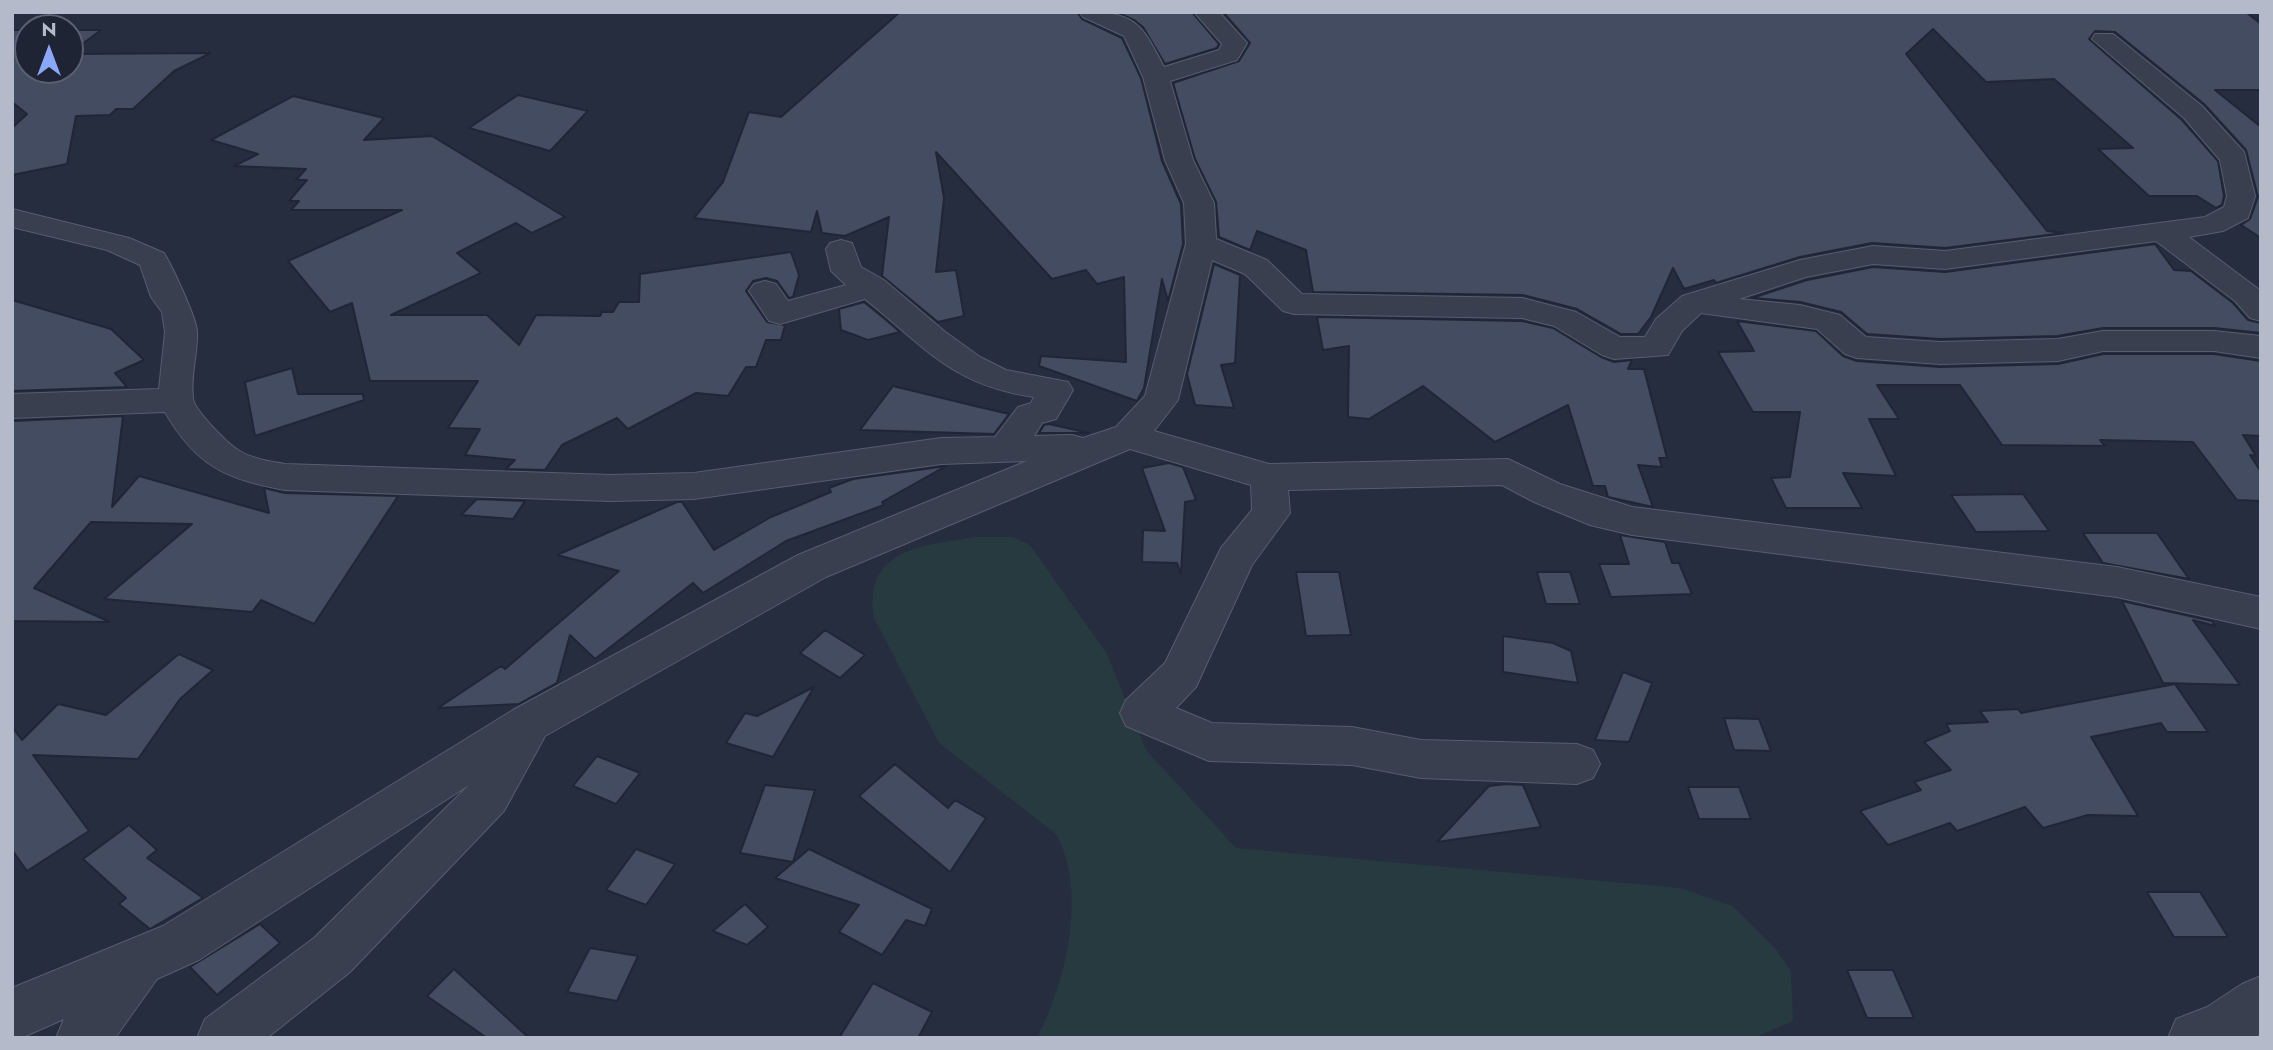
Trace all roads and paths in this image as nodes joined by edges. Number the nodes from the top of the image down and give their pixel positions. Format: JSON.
{"nodes":[{"id":1,"x":1091,"y":12,"type":"edge"},
{"id":2,"x":1206,"y":12,"type":"edge"},
{"id":3,"x":2104,"y":39,"type":"dead end"},
{"id":4,"x":1156,"y":76,"type":"junction"},
{"id":5,"x":12,"y":218,"type":"edge"},
{"id":6,"x":2161,"y":230,"type":"junction"},
{"id":7,"x":1201,"y":244,"type":"junction"},
{"id":8,"x":841,"y":249,"type":"dead end"},
{"id":9,"x":873,"y":287,"type":"junction"},
{"id":10,"x":765,"y":291,"type":"dead end"},
{"id":11,"x":1693,"y":303,"type":"junction"},
{"id":12,"x":2261,"y":311,"type":"edge"},
{"id":13,"x":2261,"y":347,"type":"edge"},
{"id":14,"x":175,"y":400,"type":"junction"},
{"id":15,"x":12,"y":406,"type":"edge"},
{"id":16,"x":1112,"y":441,"type":"junction"},
{"id":17,"x":1005,"y":450,"type":"junction"},
{"id":18,"x":1269,"y":477,"type":"junction"},
{"id":19,"x":2261,"y":613,"type":"edge"},
{"id":20,"x":529,"y":723,"type":"junction"},
{"id":21,"x":1577,"y":764,"type":"dead end"},
{"id":22,"x":139,"y":962,"type":"junction"},
{"id":23,"x":2261,"y":1002,"type":"edge"},
{"id":24,"x":12,"y":1015,"type":"edge"},
{"id":25,"x":83,"y":1038,"type":"edge"},
{"id":26,"x":224,"y":1038,"type":"edge"},
{"id":27,"x":2195,"y":1038,"type":"edge"}],
"edges":[{"from":1,"to":4,"type":"street"},
{"from":2,"to":4,"type":"street"},
{"from":3,"to":6,"type":"street"},
{"from":4,"to":7,"type":"street"},
{"from":5,"to":14,"type":"street"},
{"from":6,"to":11,"type":"street"},
{"from":6,"to":12,"type":"street"},
{"from":7,"to":11,"type":"street"},
{"from":7,"to":16,"type":"street"},
{"from":8,"to":9,"type":"street"},
{"from":9,"to":10,"type":"street"},
{"from":9,"to":17,"type":"street"},
{"from":11,"to":13,"type":"street"},
{"from":14,"to":15,"type":"street"},
{"from":14,"to":17,"type":"street"},
{"from":16,"to":17,"type":"street"},
{"from":16,"to":18,"type":"street"},
{"from":16,"to":20,"type":"street"},
{"from":18,"to":19,"type":"street"},
{"from":18,"to":21,"type":"street"},
{"from":20,"to":22,"type":"street"},
{"from":20,"to":26,"type":"street"},
{"from":22,"to":24,"type":"street"},
{"from":22,"to":25,"type":"street"},
{"from":23,"to":27,"type":"street"}]}
